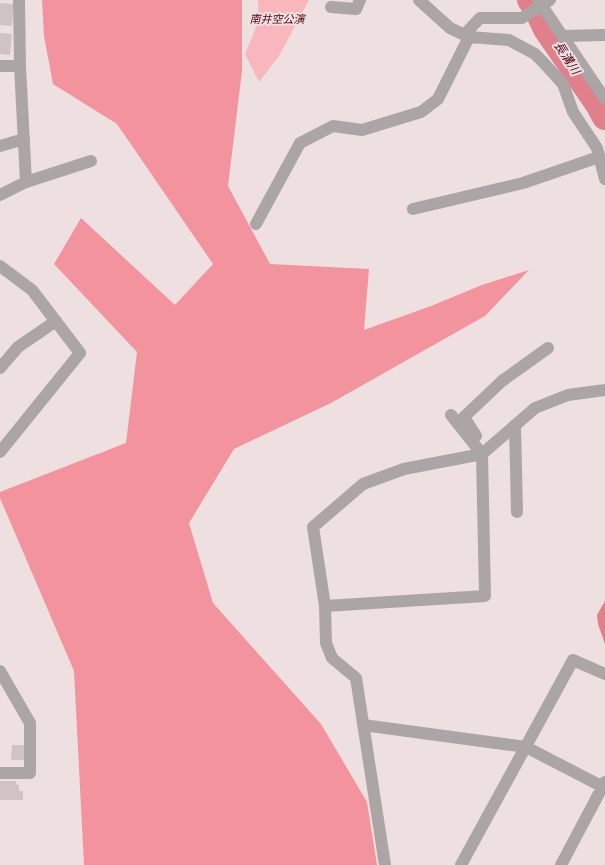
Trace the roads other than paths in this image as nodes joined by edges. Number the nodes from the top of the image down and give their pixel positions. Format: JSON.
{"nodes":[{"id":1,"x":19,"y":0,"type":"edge"},
{"id":2,"x":360,"y":0,"type":"edge"},
{"id":3,"x":419,"y":0,"type":"edge"},
{"id":4,"x":543,"y":2,"type":"edge"},
{"id":5,"x":331,"y":7,"type":"dead end"},
{"id":6,"x":605,"y":34,"type":"edge"},
{"id":7,"x":467,"y":36,"type":"junction"},
{"id":8,"x":562,"y":36,"type":"junction"},
{"id":9,"x":0,"y":66,"type":"edge"},
{"id":10,"x":20,"y":66,"type":"junction"},
{"id":11,"x":605,"y":99,"type":"edge"},
{"id":12,"x":24,"y":139,"type":"junction"},
{"id":13,"x":0,"y":146,"type":"edge"},
{"id":14,"x":599,"y":157,"type":"junction"},
{"id":15,"x":91,"y":161,"type":"dead end"},
{"id":16,"x":605,"y":179,"type":"edge"},
{"id":17,"x":26,"y":182,"type":"junction"},
{"id":18,"x":0,"y":195,"type":"edge"},
{"id":19,"x":413,"y":209,"type":"dead end"},
{"id":20,"x":256,"y":224,"type":"dead end"},
{"id":21,"x":0,"y":266,"type":"edge"},
{"id":22,"x":56,"y":322,"type":"junction"},
{"id":23,"x":548,"y":348,"type":"dead end"},
{"id":24,"x":0,"y":368,"type":"edge"},
{"id":25,"x":605,"y":390,"type":"edge"},
{"id":26,"x":451,"y":415,"type":"dead end"},
{"id":27,"x":515,"y":425,"type":"junction"},
{"id":28,"x":0,"y":452,"type":"edge"},
{"id":29,"x":484,"y":452,"type":"junction"},
{"id":30,"x":517,"y":512,"type":"dead end"},
{"id":31,"x":326,"y":606,"type":"junction"},
{"id":32,"x":0,"y":671,"type":"edge"},
{"id":33,"x":605,"y":674,"type":"edge"},
{"id":34,"x":363,"y":725,"type":"junction"},
{"id":35,"x":526,"y":747,"type":"junction"},
{"id":36,"x":0,"y":773,"type":"edge"},
{"id":37,"x":604,"y":786,"type":"edge"},
{"id":38,"x":386,"y":865,"type":"edge"},
{"id":39,"x":461,"y":865,"type":"edge"},
{"id":40,"x":561,"y":865,"type":"edge"}],
"edges":[{"from":1,"to":10,"type":"street"},
{"from":2,"to":5,"type":"street"},
{"from":3,"to":7,"type":"street"},
{"from":4,"to":7,"type":"street"},
{"from":4,"to":8,"type":"street"},
{"from":6,"to":8,"type":"street"},
{"from":7,"to":14,"type":"street"},
{"from":7,"to":20,"type":"street"},
{"from":8,"to":11,"type":"street"},
{"from":9,"to":10,"type":"street"},
{"from":10,"to":12,"type":"street"},
{"from":12,"to":13,"type":"street"},
{"from":12,"to":17,"type":"street"},
{"from":14,"to":16,"type":"street"},
{"from":14,"to":19,"type":"street"},
{"from":15,"to":17,"type":"street"},
{"from":17,"to":18,"type":"street"},
{"from":21,"to":22,"type":"street"},
{"from":22,"to":24,"type":"street"},
{"from":22,"to":28,"type":"street"},
{"from":23,"to":29,"type":"street"},
{"from":25,"to":27,"type":"street"},
{"from":26,"to":29,"type":"street"},
{"from":27,"to":29,"type":"street"},
{"from":27,"to":30,"type":"street"},
{"from":29,"to":31,"type":"street"},
{"from":29,"to":31,"type":"street"},
{"from":31,"to":34,"type":"street"},
{"from":32,"to":36,"type":"street"},
{"from":33,"to":35,"type":"street"},
{"from":34,"to":35,"type":"street"},
{"from":34,"to":38,"type":"street"},
{"from":35,"to":37,"type":"street"},
{"from":35,"to":39,"type":"street"},
{"from":37,"to":40,"type":"street"}]}
